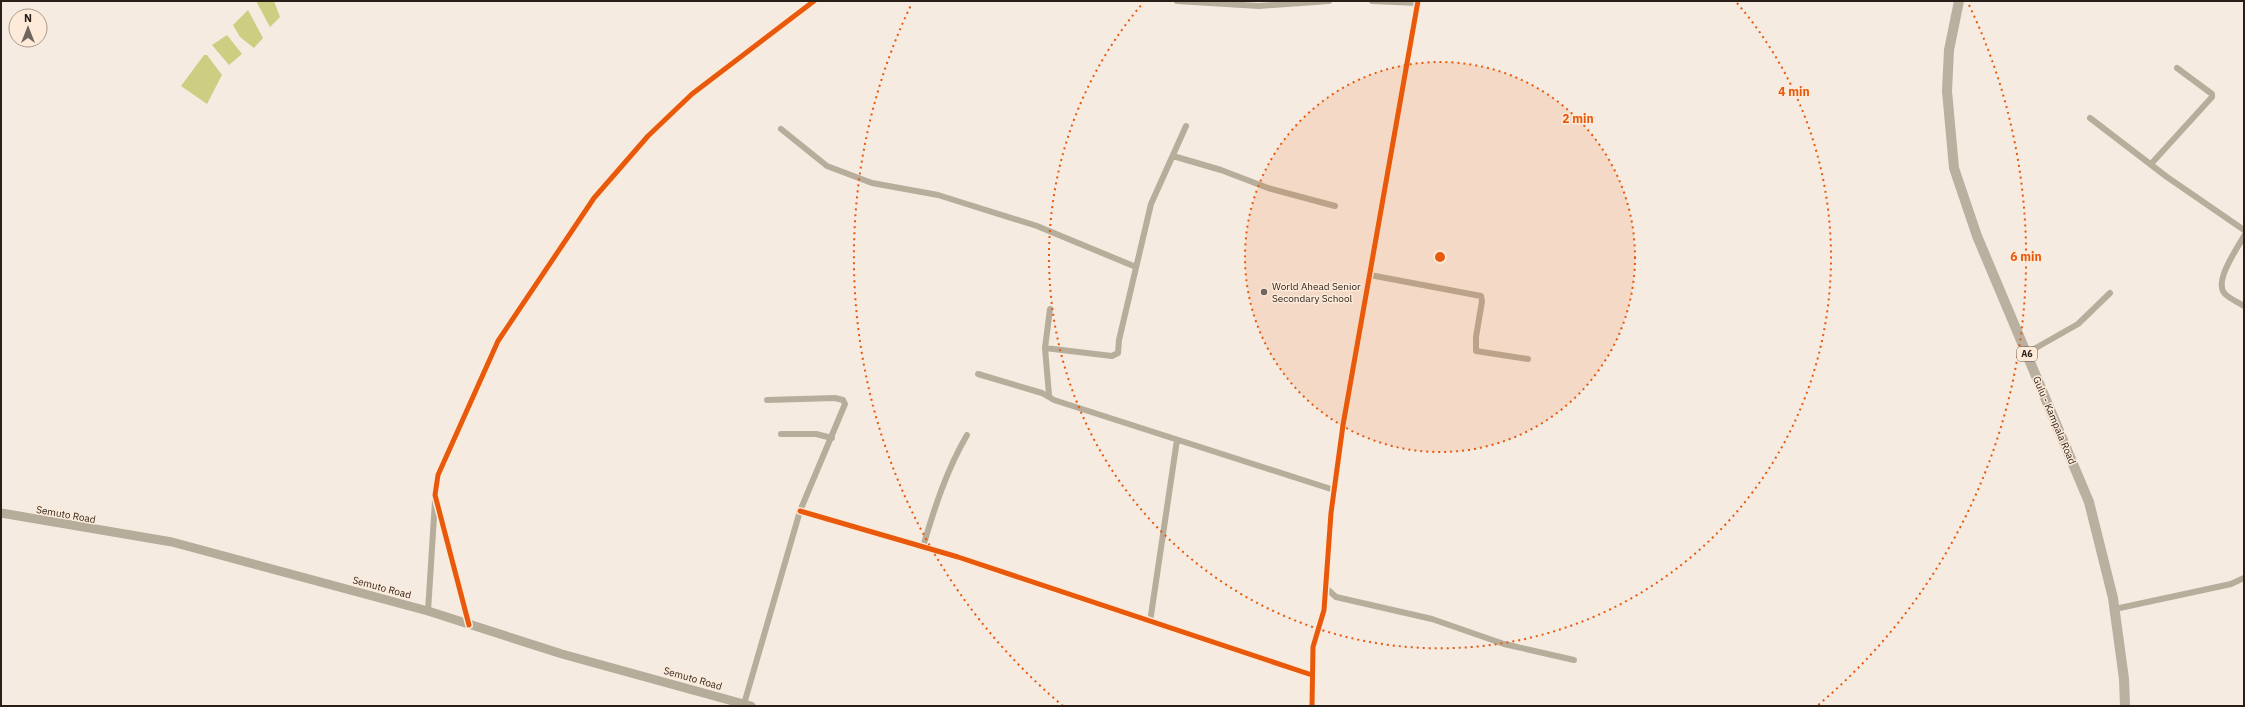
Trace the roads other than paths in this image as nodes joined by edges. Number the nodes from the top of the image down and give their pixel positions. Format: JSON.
{"nodes":[{"id":1,"x":814,"y":1,"type":"edge"},
{"id":2,"x":1177,"y":1,"type":"edge"},
{"id":3,"x":1329,"y":1,"type":"edge"},
{"id":4,"x":1372,"y":1,"type":"edge"},
{"id":5,"x":1959,"y":1,"type":"edge"},
{"id":6,"x":1418,"y":2,"type":"edge"},
{"id":7,"x":2177,"y":68,"type":"dead end"},
{"id":8,"x":2090,"y":118,"type":"dead end"},
{"id":9,"x":1186,"y":126,"type":"dead end"},
{"id":10,"x":782,"y":129,"type":"dead end"},
{"id":11,"x":1173,"y":156,"type":"junction"},
{"id":12,"x":2151,"y":164,"type":"junction"},
{"id":13,"x":1335,"y":206,"type":"dead end"},
{"id":14,"x":2244,"y":230,"type":"edge"},
{"id":15,"x":2244,"y":236,"type":"edge"},
{"id":16,"x":1136,"y":267,"type":"junction"},
{"id":17,"x":1370,"y":275,"type":"junction"},
{"id":18,"x":2110,"y":293,"type":"dead end"},
{"id":19,"x":2244,"y":306,"type":"edge"},
{"id":20,"x":1050,"y":309,"type":"dead end"},
{"id":21,"x":1045,"y":348,"type":"junction"},
{"id":22,"x":2027,"y":353,"type":"junction"},
{"id":23,"x":1528,"y":359,"type":"dead end"},
{"id":24,"x":978,"y":374,"type":"dead end"},
{"id":25,"x":1049,"y":395,"type":"junction"},
{"id":26,"x":767,"y":400,"type":"dead end"},
{"id":27,"x":782,"y":434,"type":"dead end"},
{"id":28,"x":967,"y":435,"type":"dead end"},
{"id":29,"x":832,"y":438,"type":"junction"},
{"id":30,"x":1177,"y":440,"type":"junction"},
{"id":31,"x":1334,"y":490,"type":"junction"},
{"id":32,"x":435,"y":495,"type":"junction"},
{"id":33,"x":800,"y":510,"type":"junction"},
{"id":34,"x":1,"y":513,"type":"edge"},
{"id":35,"x":923,"y":547,"type":"junction"},
{"id":36,"x":2244,"y":578,"type":"edge"},
{"id":37,"x":1326,"y":588,"type":"junction"},
{"id":38,"x":2115,"y":610,"type":"junction"},
{"id":39,"x":428,"y":611,"type":"junction"},
{"id":40,"x":1150,"y":622,"type":"junction"},
{"id":41,"x":468,"y":625,"type":"junction"},
{"id":42,"x":1574,"y":660,"type":"dead end"},
{"id":43,"x":1312,"y":674,"type":"junction"},
{"id":44,"x":747,"y":705,"type":"edge"},
{"id":45,"x":1312,"y":706,"type":"edge"},
{"id":46,"x":2125,"y":706,"type":"edge"}],
"edges":[{"from":1,"to":32,"type":"street"},
{"from":2,"to":3,"type":"street"},
{"from":4,"to":6,"type":"street"},
{"from":5,"to":22,"type":"main road","name":"Gulu - Kampala Road","number":"A6"},
{"from":6,"to":17,"type":"street"},
{"from":7,"to":12,"type":"street"},
{"from":8,"to":12,"type":"street"},
{"from":9,"to":11,"type":"street"},
{"from":10,"to":16,"type":"street"},
{"from":11,"to":13,"type":"street"},
{"from":11,"to":16,"type":"street"},
{"from":12,"to":14,"type":"street"},
{"from":15,"to":19,"type":"street"},
{"from":16,"to":21,"type":"street"},
{"from":17,"to":23,"type":"street"},
{"from":17,"to":31,"type":"street"},
{"from":18,"to":22,"type":"street"},
{"from":20,"to":21,"type":"street"},
{"from":21,"to":25,"type":"street"},
{"from":22,"to":38,"type":"main road","name":"Gulu - Kampala Road","number":"A6"},
{"from":24,"to":25,"type":"street"},
{"from":25,"to":30,"type":"street"},
{"from":26,"to":29,"type":"street"},
{"from":27,"to":29,"type":"street"},
{"from":28,"to":35,"type":"street"},
{"from":29,"to":33,"type":"street"},
{"from":30,"to":31,"type":"street"},
{"from":30,"to":40,"type":"street"},
{"from":31,"to":37,"type":"street"},
{"from":32,"to":39,"type":"street"},
{"from":32,"to":41,"type":"street"},
{"from":33,"to":35,"type":"street"},
{"from":33,"to":44,"type":"street"},
{"from":34,"to":39,"type":"main road","name":"Semuto Road"},
{"from":35,"to":40,"type":"street"},
{"from":36,"to":38,"type":"street"},
{"from":37,"to":42,"type":"street"},
{"from":37,"to":43,"type":"street"},
{"from":38,"to":46,"type":"main road","name":"Gulu - Kampala Road","number":"A6"},
{"from":39,"to":41,"type":"main road","name":"Semuto Road"},
{"from":40,"to":43,"type":"street"},
{"from":41,"to":44,"type":"main road","name":"Semuto Road"},
{"from":43,"to":45,"type":"street"}]}
